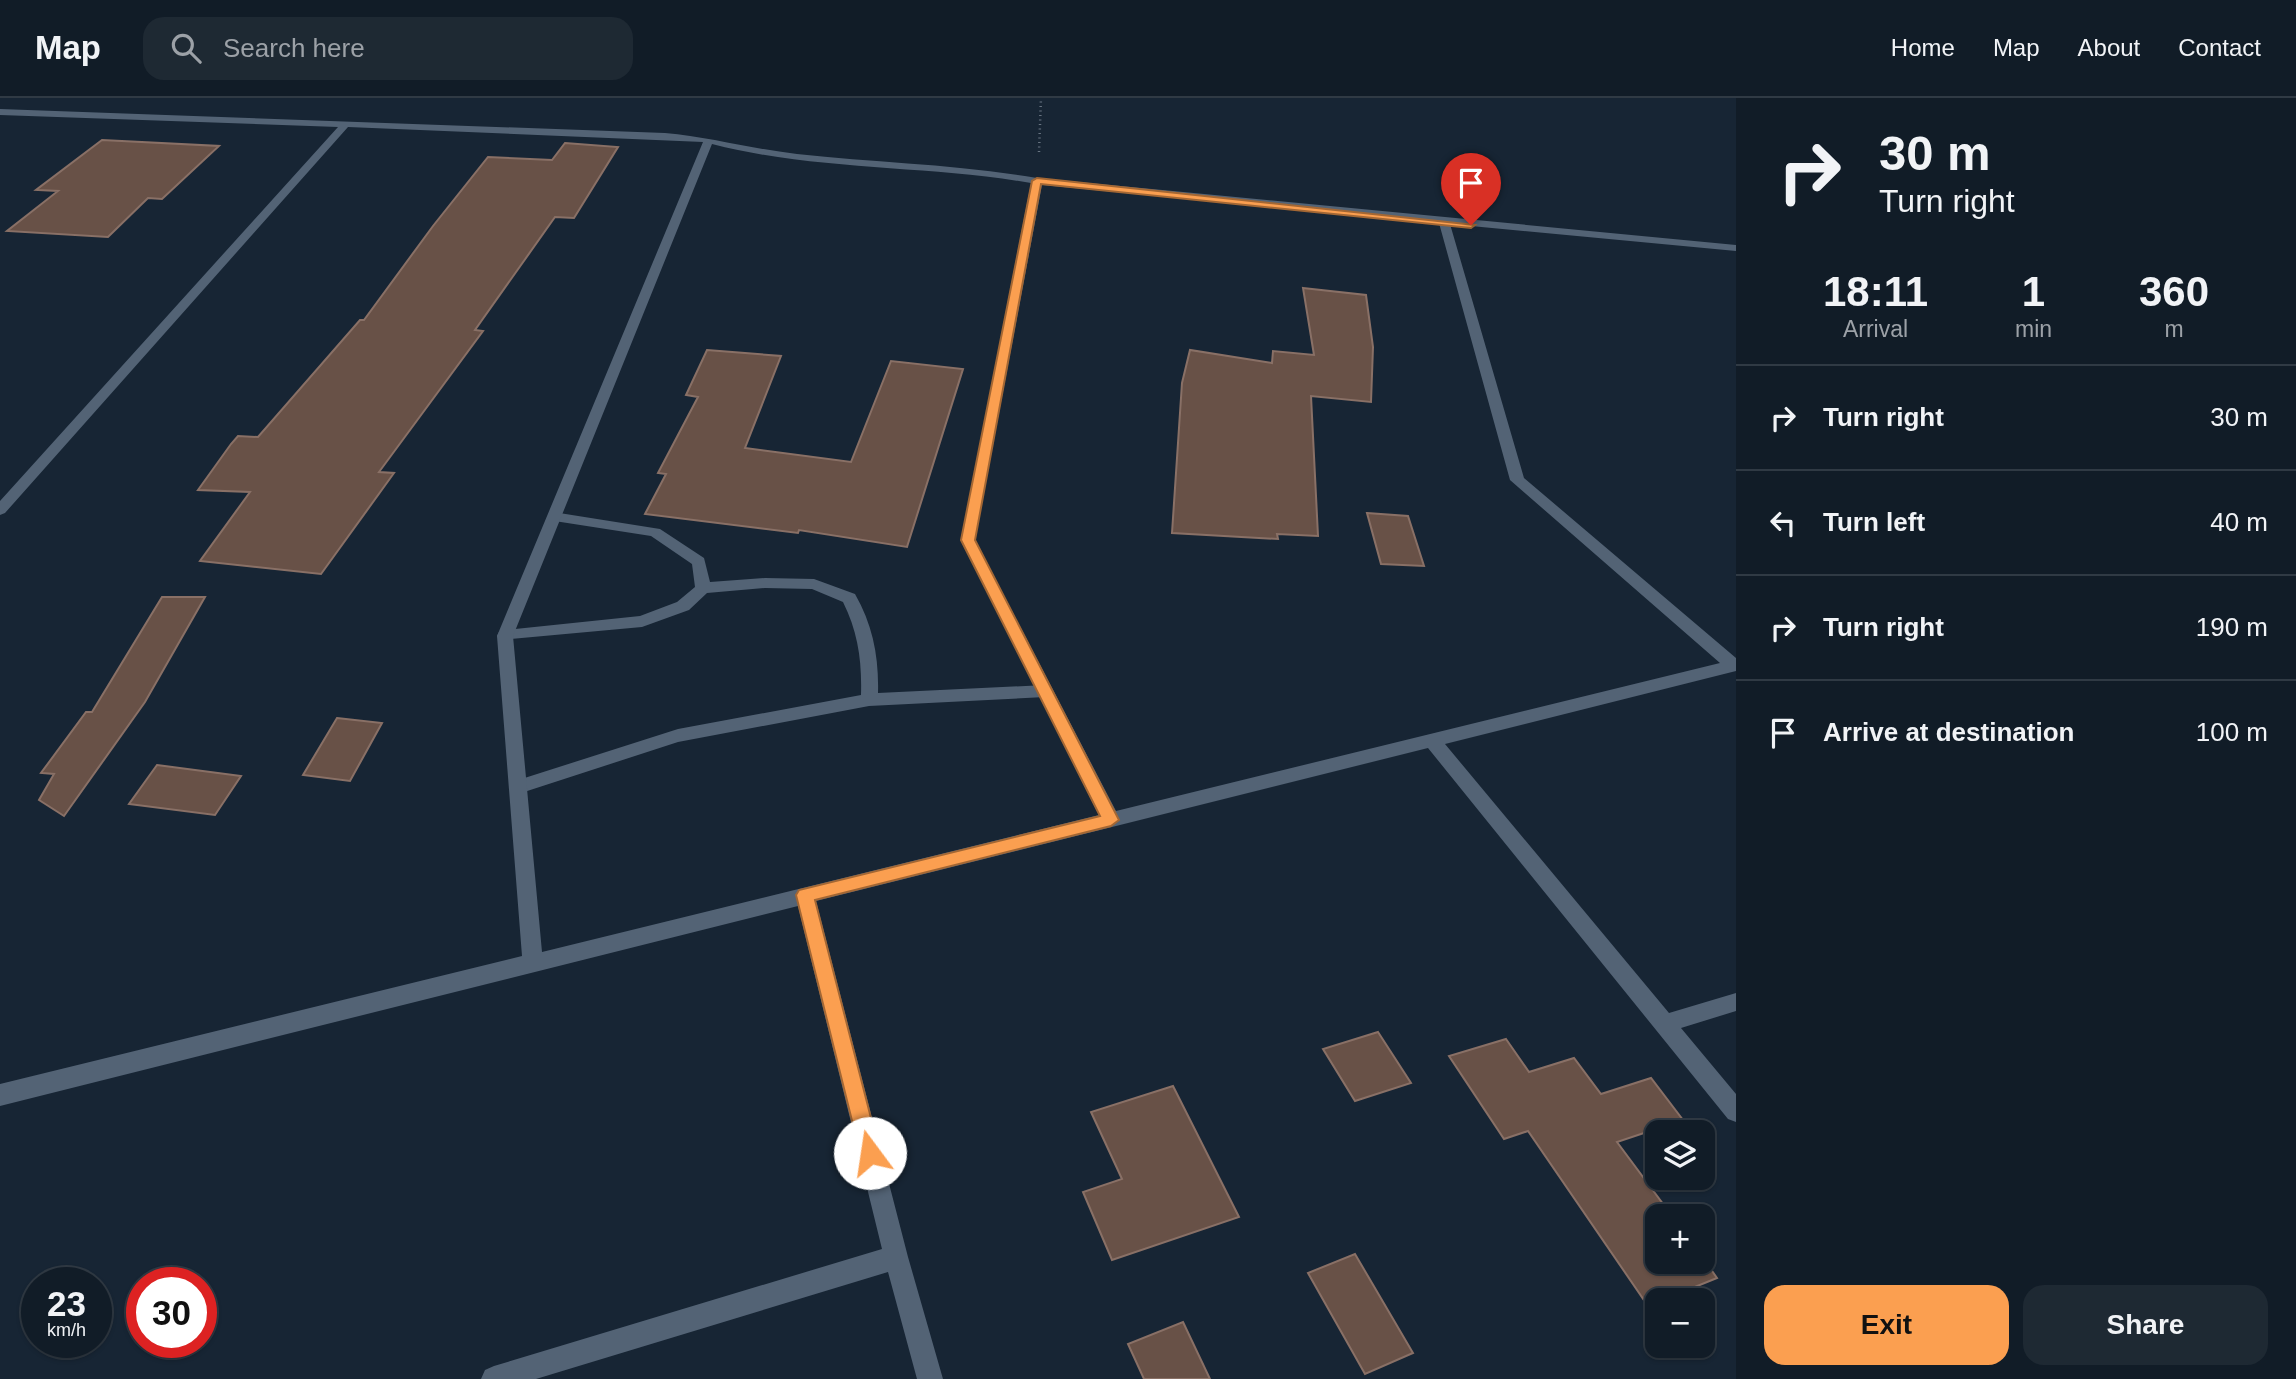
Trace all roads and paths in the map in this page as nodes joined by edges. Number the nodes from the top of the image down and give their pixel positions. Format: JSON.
{"nodes":[{"id":1,"x":1041,"y":98,"type":"edge"},
{"id":2,"x":2,"y":114,"type":"edge"},
{"id":3,"x":346,"y":124,"type":"junction"},
{"id":4,"x":709,"y":140,"type":"junction"},
{"id":5,"x":1037,"y":181,"type":"junction"},
{"id":6,"x":1444,"y":222,"type":"junction"},
{"id":7,"x":1736,"y":248,"type":"edge"},
{"id":8,"x":0,"y":510,"type":"edge"},
{"id":9,"x":553,"y":517,"type":"junction"},
{"id":10,"x":704,"y":587,"type":"junction"},
{"id":11,"x":505,"y":636,"type":"junction"},
{"id":12,"x":1734,"y":665,"type":"edge"},
{"id":13,"x":1045,"y":691,"type":"junction"},
{"id":14,"x":869,"y":700,"type":"junction"},
{"id":15,"x":1433,"y":742,"type":"junction"},
{"id":16,"x":518,"y":787,"type":"junction"},
{"id":17,"x":1111,"y":820,"type":"junction"},
{"id":18,"x":805,"y":895,"type":"junction"},
{"id":19,"x":533,"y":962,"type":"junction"},
{"id":20,"x":1736,"y":1002,"type":"edge"},
{"id":21,"x":1664,"y":1024,"type":"junction"},
{"id":22,"x":0,"y":1095,"type":"edge"},
{"id":23,"x":1736,"y":1111,"type":"edge"},
{"id":24,"x":896,"y":1257,"type":"junction"},
{"id":25,"x":494,"y":1379,"type":"edge"},
{"id":26,"x":930,"y":1379,"type":"edge"}],
"edges":[{"from":1,"to":5,"type":"path"},
{"from":2,"to":3,"type":"street"},
{"from":3,"to":4,"type":"street"},
{"from":3,"to":8,"type":"street"},
{"from":4,"to":5,"type":"street"},
{"from":4,"to":9,"type":"street"},
{"from":5,"to":6,"type":"street"},
{"from":5,"to":13,"type":"street"},
{"from":6,"to":7,"type":"street"},
{"from":6,"to":12,"type":"street"},
{"from":9,"to":10,"type":"street"},
{"from":9,"to":11,"type":"street"},
{"from":10,"to":11,"type":"street"},
{"from":10,"to":14,"type":"street"},
{"from":11,"to":16,"type":"street"},
{"from":12,"to":15,"type":"street"},
{"from":13,"to":14,"type":"street"},
{"from":13,"to":17,"type":"street"},
{"from":14,"to":16,"type":"street"},
{"from":15,"to":17,"type":"street"},
{"from":15,"to":21,"type":"street"},
{"from":16,"to":19,"type":"street"},
{"from":17,"to":18,"type":"street"},
{"from":18,"to":19,"type":"street"},
{"from":18,"to":24,"type":"street"},
{"from":19,"to":22,"type":"street"},
{"from":20,"to":21,"type":"street"},
{"from":21,"to":23,"type":"street"},
{"from":24,"to":25,"type":"street"},
{"from":24,"to":26,"type":"street"}]}
